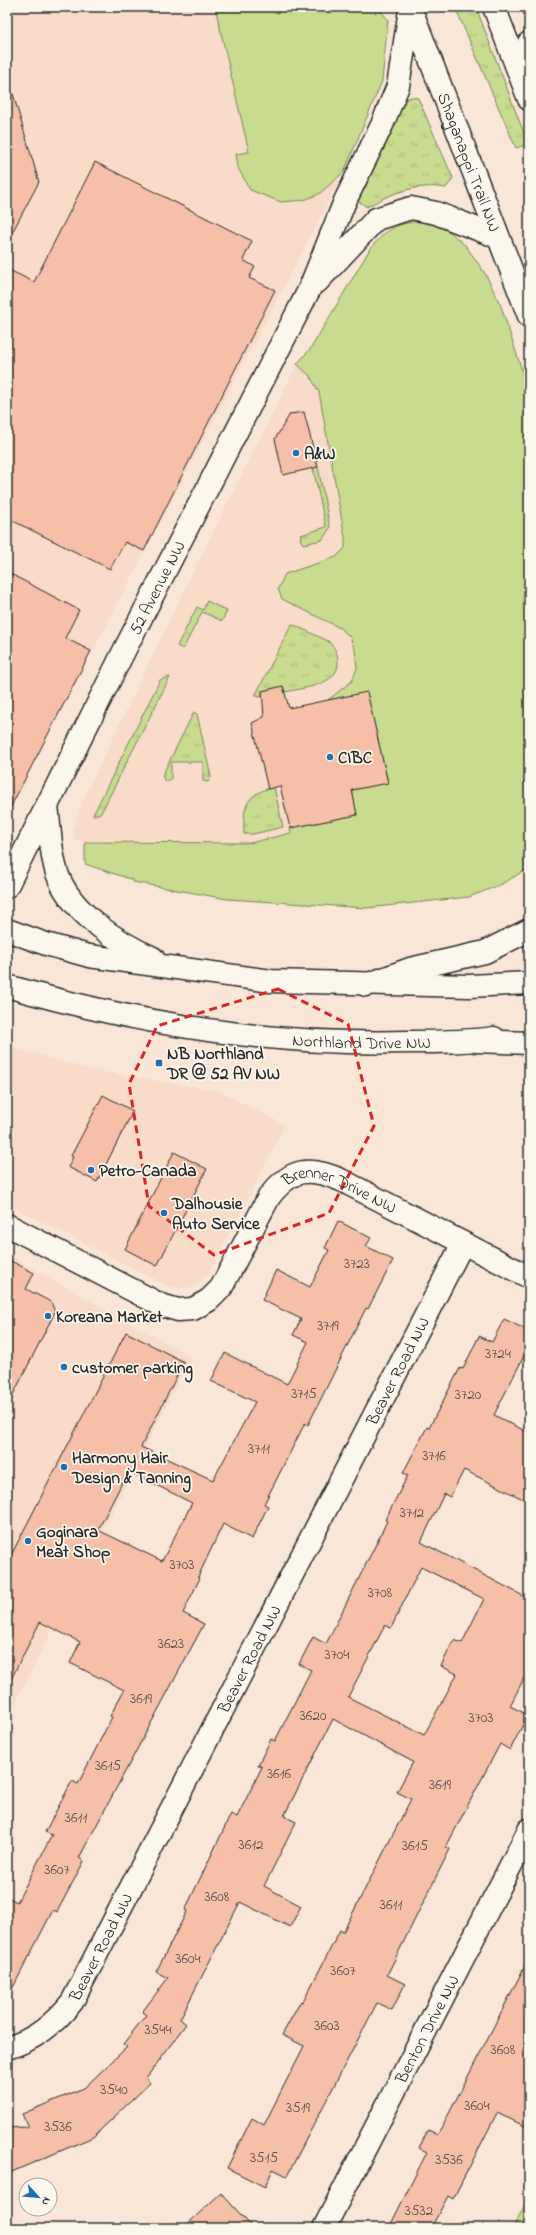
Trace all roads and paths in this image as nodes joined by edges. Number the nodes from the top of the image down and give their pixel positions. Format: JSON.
{"nodes":[{"id":1,"x":494,"y":7,"type":"edge"},
{"id":2,"x":410,"y":8,"type":"edge"},
{"id":3,"x":529,"y":43,"type":"edge"},
{"id":4,"x":528,"y":97,"type":"edge"},
{"id":5,"x":498,"y":237,"type":"junction"},
{"id":6,"x":309,"y":290,"type":"junction"},
{"id":7,"x":529,"y":316,"type":"edge"},
{"id":8,"x":47,"y":806,"type":"junction"},
{"id":9,"x":7,"y":886,"type":"edge"},
{"id":10,"x":7,"y":930,"type":"edge"},
{"id":11,"x":529,"y":930,"type":"edge"},
{"id":12,"x":176,"y":968,"type":"junction"},
{"id":13,"x":529,"y":983,"type":"edge"},
{"id":14,"x":366,"y":985,"type":"junction"},
{"id":15,"x":7,"y":986,"type":"edge"},
{"id":16,"x":529,"y":1032,"type":"edge"},
{"id":17,"x":476,"y":1041,"type":"junction"},
{"id":18,"x":529,"y":1043,"type":"edge"},
{"id":19,"x":7,"y":1225,"type":"edge"},
{"id":20,"x":463,"y":1243,"type":"junction"},
{"id":21,"x":529,"y":1277,"type":"edge"},
{"id":22,"x":529,"y":1830,"type":"edge"},
{"id":23,"x":7,"y":2048,"type":"edge"},
{"id":24,"x":324,"y":2228,"type":"edge"}],
"edges":[{"from":1,"to":4,"type":"street"},
{"from":2,"to":5,"type":"street","name":"Shaganappi Trail NW"},
{"from":2,"to":6,"type":"street"},
{"from":3,"to":4,"type":"street"},
{"from":5,"to":6,"type":"street"},
{"from":5,"to":7,"type":"street","name":"Shaganappi Trail NW"},
{"from":6,"to":8,"type":"street","name":"52 Avenue NW"},
{"from":8,"to":9,"type":"street","name":"52 Avenue NW"},
{"from":8,"to":12,"type":"street"},
{"from":10,"to":12,"type":"street"},
{"from":11,"to":14,"type":"street"},
{"from":12,"to":14,"type":"street"},
{"from":13,"to":14,"type":"street"},
{"from":15,"to":17,"type":"street","name":"Northland Drive NW"},
{"from":16,"to":17,"type":"street","name":"Northland Drive NW"},
{"from":17,"to":18,"type":"street"},
{"from":19,"to":20,"type":"street","name":"Brenner Drive NW"},
{"from":20,"to":21,"type":"street","name":"Brenner Drive NW"},
{"from":20,"to":23,"type":"street","name":"Beaver Road NW"},
{"from":22,"to":24,"type":"street","name":"Benton Drive NW"}]}
